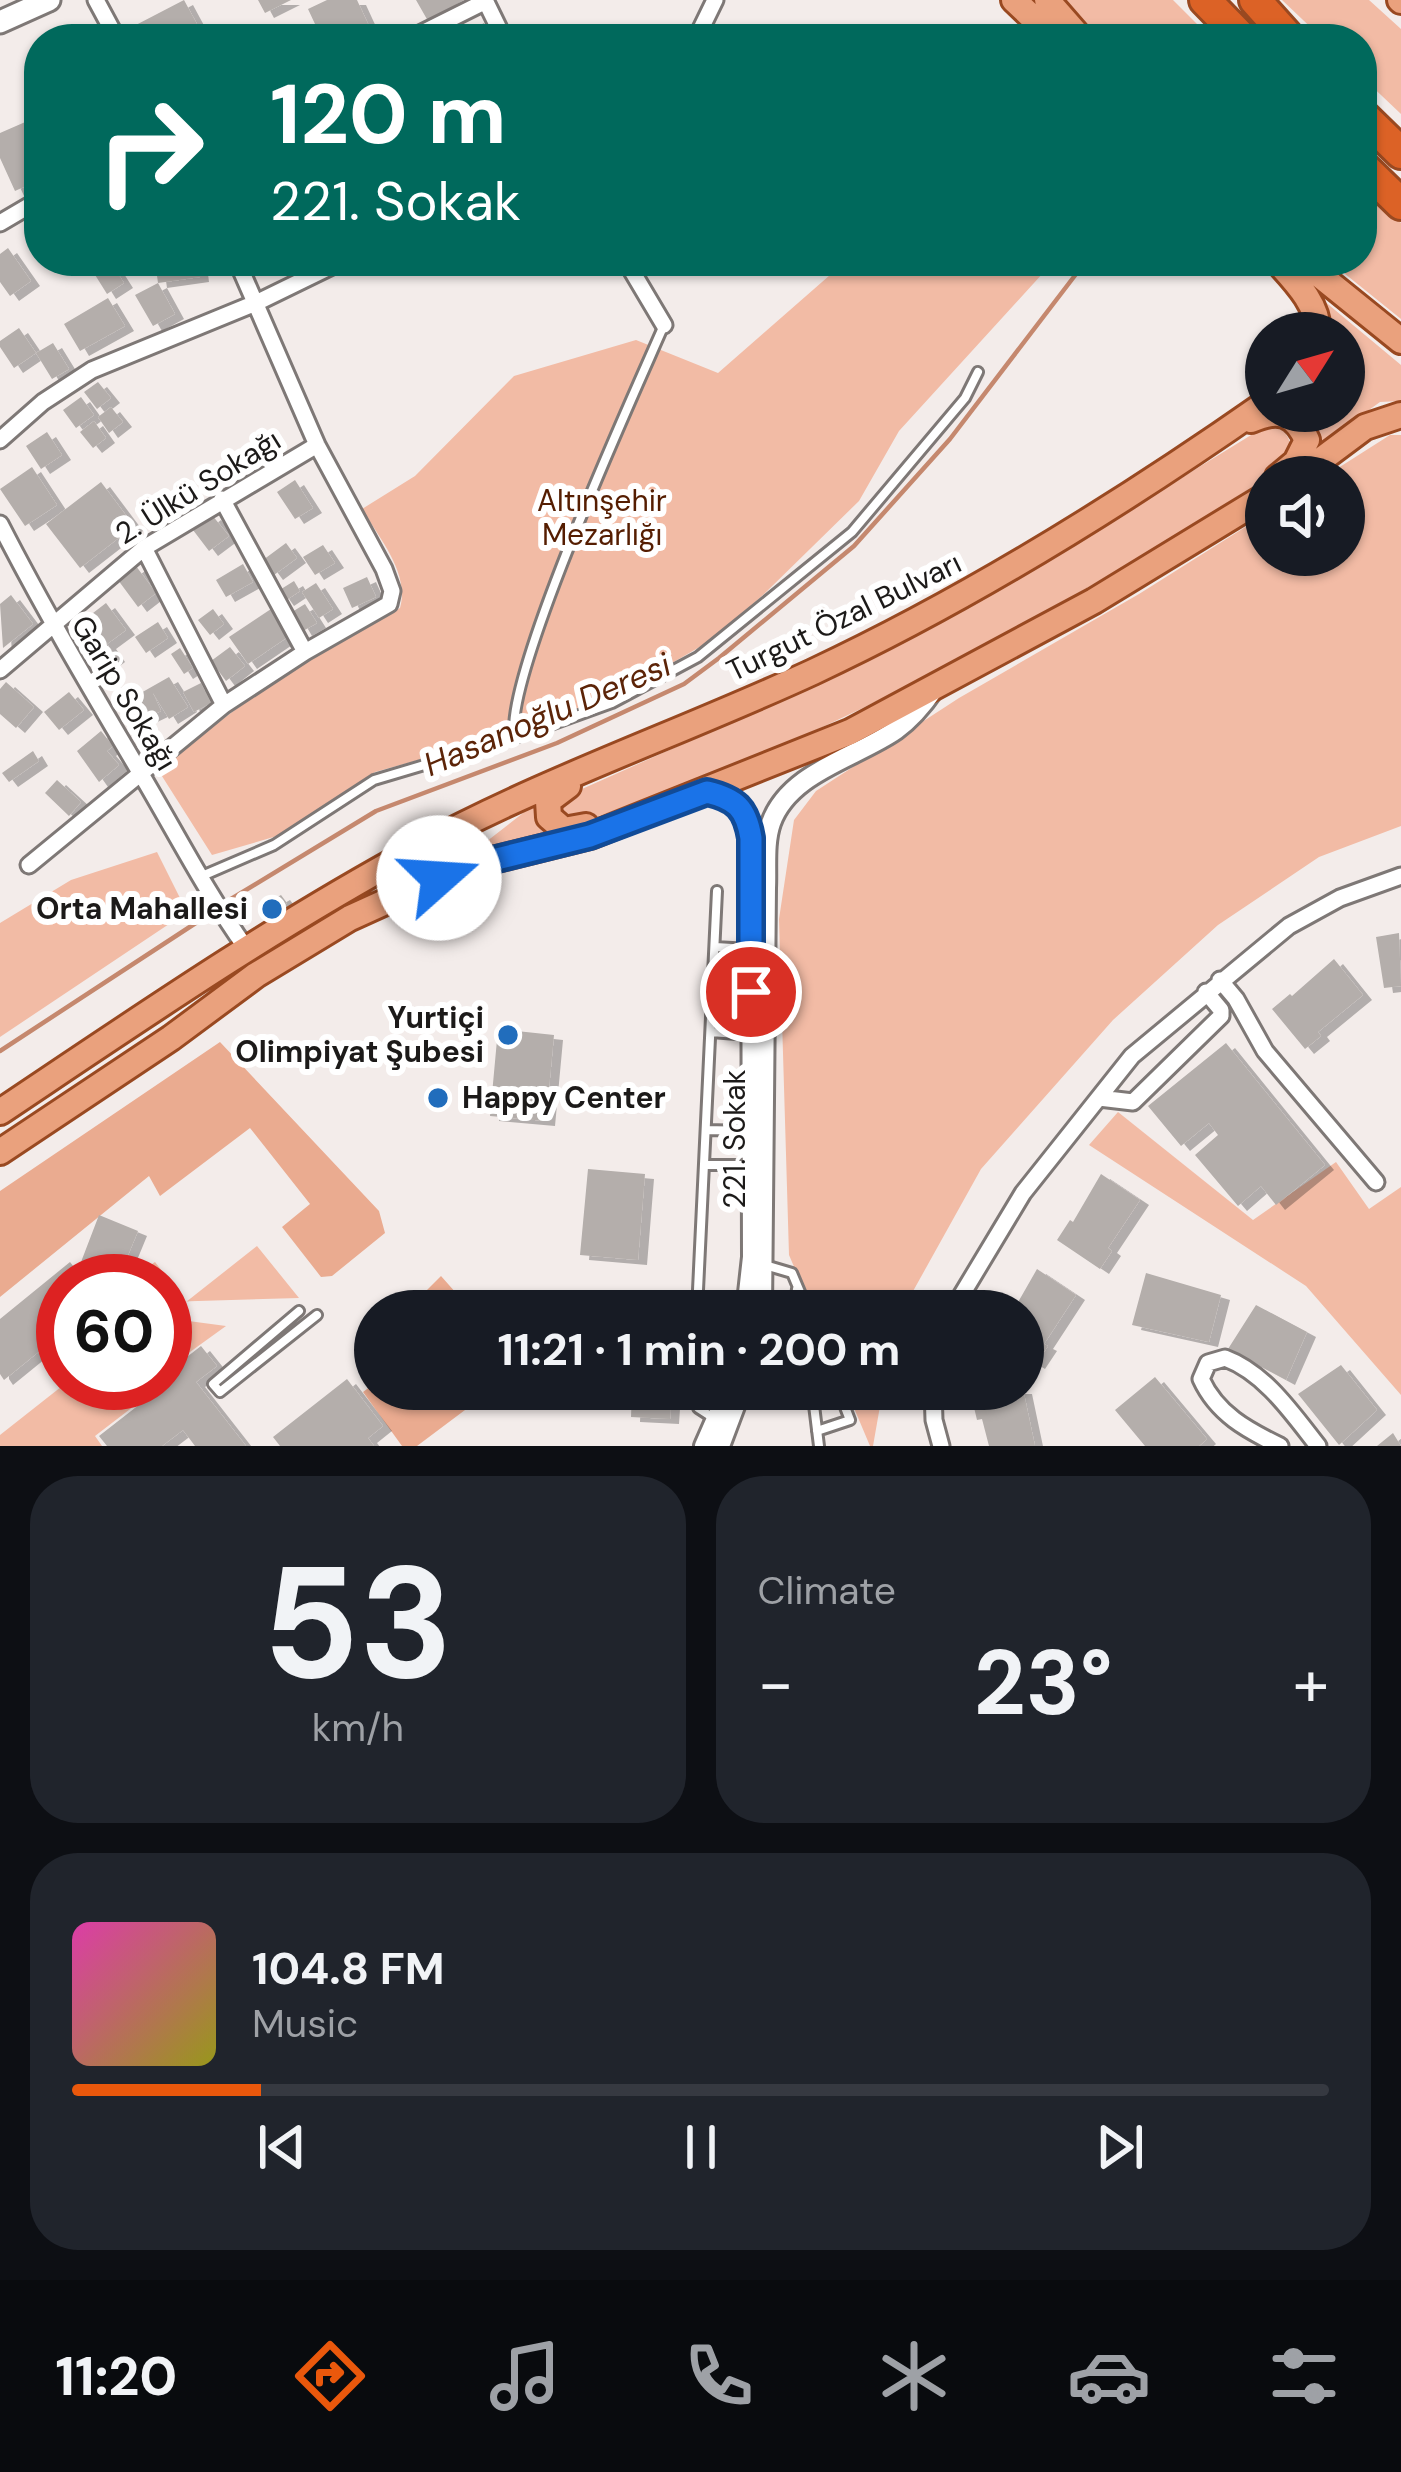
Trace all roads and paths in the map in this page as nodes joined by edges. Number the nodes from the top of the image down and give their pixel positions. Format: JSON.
{"nodes":[{"id":1,"x":49,"y":0,"type":"edge"},
{"id":2,"x":485,"y":0,"type":"edge"},
{"id":3,"x":1014,"y":0,"type":"edge"},
{"id":4,"x":1024,"y":0,"type":"edge"},
{"id":5,"x":1046,"y":0,"type":"edge"},
{"id":6,"x":1205,"y":0,"type":"edge"},
{"id":7,"x":1255,"y":0,"type":"edge"},
{"id":8,"x":0,"y":22,"type":"edge"},
{"id":9,"x":439,"y":24,"type":"edge"},
{"id":10,"x":1039,"y":24,"type":"edge"},
{"id":11,"x":1049,"y":24,"type":"edge"},
{"id":12,"x":1068,"y":24,"type":"edge"},
{"id":13,"x":1228,"y":24,"type":"edge"},
{"id":14,"x":1277,"y":24,"type":"edge"},
{"id":15,"x":1377,"y":130,"type":"edge"},
{"id":16,"x":1401,"y":153,"type":"edge"},
{"id":17,"x":1377,"y":181,"type":"edge"},
{"id":18,"x":1401,"y":205,"type":"edge"},
{"id":19,"x":244,"y":276,"type":"edge"},
{"id":20,"x":311,"y":276,"type":"edge"},
{"id":21,"x":635,"y":276,"type":"edge"},
{"id":22,"x":1290,"y":276,"type":"edge"},
{"id":23,"x":1321,"y":276,"type":"edge"},
{"id":24,"x":257,"y":302,"type":"junction"},
{"id":25,"x":1314,"y":312,"type":"edge"},
{"id":26,"x":664,"y":325,"type":"joint"},
{"id":27,"x":1401,"y":341,"type":"edge"},
{"id":28,"x":978,"y":372,"type":"dead end"},
{"id":29,"x":1401,"y":415,"type":"edge"},
{"id":30,"x":1245,"y":418,"type":"edge"},
{"id":31,"x":0,"y":440,"type":"edge"},
{"id":32,"x":1212,"y":441,"type":"junction"},
{"id":33,"x":316,"y":445,"type":"junction"},
{"id":34,"x":1299,"y":456,"type":"edge"},
{"id":35,"x":1326,"y":456,"type":"edge"},
{"id":36,"x":221,"y":499,"type":"junction"},
{"id":37,"x":1245,"y":500,"type":"edge"},
{"id":38,"x":1245,"y":508,"type":"edge"},
{"id":39,"x":0,"y":524,"type":"edge"},
{"id":40,"x":1191,"y":540,"type":"junction"},
{"id":41,"x":144,"y":548,"type":"junction"},
{"id":42,"x":52,"y":626,"type":"junction"},
{"id":43,"x":305,"y":652,"type":"junction"},
{"id":44,"x":0,"y":670,"type":"edge"},
{"id":45,"x":934,"y":689,"type":"junction"},
{"id":46,"x":224,"y":705,"type":"junction"},
{"id":47,"x":683,"y":729,"type":"junction"},
{"id":48,"x":515,"y":739,"type":"junction"},
{"id":49,"x":141,"y":773,"type":"junction"},
{"id":50,"x":707,"y":792,"type":"junction"},
{"id":51,"x":29,"y":865,"type":"dead end"},
{"id":52,"x":1401,"y":876,"type":"edge"},
{"id":53,"x":202,"y":883,"type":"junction"},
{"id":54,"x":717,"y":891,"type":"dead end"},
{"id":55,"x":715,"y":947,"type":"junction"},
{"id":56,"x":246,"y":948,"type":"junction"},
{"id":57,"x":751,"y":949,"type":"junction"},
{"id":58,"x":256,"y":975,"type":"junction"},
{"id":59,"x":1220,"y":980,"type":"junction"},
{"id":60,"x":1206,"y":992,"type":"junction"},
{"id":61,"x":711,"y":1032,"type":"junction"},
{"id":62,"x":751,"y":1035,"type":"junction"},
{"id":63,"x":1099,"y":1098,"type":"junction"},
{"id":64,"x":0,"y":1112,"type":"edge"},
{"id":65,"x":706,"y":1130,"type":"junction"},
{"id":66,"x":752,"y":1131,"type":"junction"},
{"id":67,"x":0,"y":1152,"type":"edge"},
{"id":68,"x":704,"y":1165,"type":"junction"},
{"id":69,"x":752,"y":1165,"type":"junction"},
{"id":70,"x":1376,"y":1182,"type":"dead end"},
{"id":71,"x":764,"y":1264,"type":"junction"},
{"id":72,"x":797,"y":1285,"type":"junction"},
{"id":73,"x":698,"y":1290,"type":"edge"},
{"id":74,"x":748,"y":1290,"type":"edge"},
{"id":75,"x":763,"y":1290,"type":"edge"},
{"id":76,"x":796,"y":1290,"type":"edge"},
{"id":77,"x":799,"y":1290,"type":"edge"},
{"id":78,"x":965,"y":1290,"type":"edge"},
{"id":79,"x":299,"y":1311,"type":"dead end"},
{"id":80,"x":317,"y":1315,"type":"dead end"},
{"id":81,"x":701,"y":1410,"type":"edge"},
{"id":82,"x":721,"y":1410,"type":"edge"},
{"id":83,"x":733,"y":1410,"type":"edge"},
{"id":84,"x":814,"y":1410,"type":"edge"},
{"id":85,"x":846,"y":1410,"type":"edge"},
{"id":86,"x":935,"y":1410,"type":"edge"},
{"id":87,"x":717,"y":1420,"type":"junction"},
{"id":88,"x":817,"y":1431,"type":"junction"},
{"id":89,"x":704,"y":1446,"type":"edge"},
{"id":90,"x":720,"y":1446,"type":"edge"},
{"id":91,"x":819,"y":1446,"type":"edge"},
{"id":92,"x":941,"y":1446,"type":"edge"},
{"id":93,"x":1280,"y":1446,"type":"edge"},
{"id":94,"x":1318,"y":1446,"type":"edge"}],
"edges":[{"from":1,"to":8,"type":"main road"},
{"from":2,"to":9,"type":"street"},
{"from":3,"to":10,"type":"main road"},
{"from":4,"to":11,"type":"main road"},
{"from":5,"to":12,"type":"main road"},
{"from":6,"to":13,"type":"highway"},
{"from":7,"to":14,"type":"highway"},
{"from":15,"to":16,"type":"highway"},
{"from":17,"to":18,"type":"highway"},
{"from":19,"to":24,"type":"street"},
{"from":20,"to":24,"type":"street"},
{"from":21,"to":26,"type":"street"},
{"from":22,"to":25,"type":"main road"},
{"from":23,"to":27,"type":"main road"},
{"from":24,"to":31,"type":"street"},
{"from":24,"to":33,"type":"street"},
{"from":26,"to":48,"type":"lane"},
{"from":28,"to":48,"type":"lane"},
{"from":29,"to":35,"type":"main road"},
{"from":30,"to":32,"type":"main road","name":"Turgut Özal Bulvarı"},
{"from":32,"to":34,"type":"main road"},
{"from":32,"to":47,"type":"main road","name":"Turgut Özal Bulvarı"},
{"from":33,"to":36,"type":"street","name":"2. Ülkü Sokağı"},
{"from":33,"to":43,"type":"street"},
{"from":36,"to":41,"type":"street","name":"2. Ülkü Sokağı"},
{"from":36,"to":43,"type":"street"},
{"from":37,"to":40,"type":"main road"},
{"from":38,"to":40,"type":"main road"},
{"from":39,"to":42,"type":"street","name":"Garip Sokağı"},
{"from":40,"to":45,"type":"main road"},
{"from":41,"to":42,"type":"street","name":"2. Ülkü Sokağı"},
{"from":41,"to":46,"type":"street"},
{"from":42,"to":44,"type":"street","name":"2. Ülkü Sokağı"},
{"from":42,"to":49,"type":"street","name":"Garip Sokağı"},
{"from":43,"to":46,"type":"street"},
{"from":45,"to":50,"type":"main road"},
{"from":45,"to":71,"type":"street","name":"221. Sokak"},
{"from":46,"to":49,"type":"street"},
{"from":47,"to":50,"type":"main road"},
{"from":47,"to":56,"type":"main road","name":"Turgut Özal Bulvarı"},
{"from":48,"to":53,"type":"lane"},
{"from":49,"to":51,"type":"street"},
{"from":49,"to":53,"type":"street","name":"Garip Sokağı"},
{"from":50,"to":57,"type":"street","name":"221. Sokak"},
{"from":50,"to":58,"type":"main road"},
{"from":52,"to":59,"type":"street"},
{"from":53,"to":56,"type":"street","name":"Garip Sokağı"},
{"from":54,"to":55,"type":"lane"},
{"from":55,"to":57,"type":"lane"},
{"from":55,"to":61,"type":"lane"},
{"from":56,"to":58,"type":"main road"},
{"from":56,"to":64,"type":"main road","name":"Turgut Özal Bulvarı"},
{"from":57,"to":62,"type":"street","name":"221. Sokak"},
{"from":58,"to":67,"type":"main road"},
{"from":59,"to":60,"type":"street"},
{"from":59,"to":70,"type":"street"},
{"from":60,"to":63,"type":"street"},
{"from":60,"to":63,"type":"street"},
{"from":61,"to":62,"type":"lane"},
{"from":61,"to":65,"type":"lane"},
{"from":62,"to":66,"type":"street","name":"221. Sokak"},
{"from":63,"to":78,"type":"street"},
{"from":65,"to":66,"type":"lane"},
{"from":65,"to":68,"type":"lane"},
{"from":66,"to":69,"type":"street","name":"221. Sokak"},
{"from":68,"to":69,"type":"lane"},
{"from":68,"to":73,"type":"lane"},
{"from":69,"to":74,"type":"street","name":"221. Sokak"},
{"from":71,"to":72,"type":"lane"},
{"from":71,"to":75,"type":"street","name":"221. Sokak"},
{"from":72,"to":76,"type":"lane"},
{"from":72,"to":77,"type":"lane"},
{"from":79,"to":80,"type":"lane"},
{"from":81,"to":87,"type":"lane"},
{"from":82,"to":87,"type":"street"},
{"from":83,"to":90,"type":"street"},
{"from":84,"to":88,"type":"lane"},
{"from":85,"to":88,"type":"lane"},
{"from":86,"to":92,"type":"street"},
{"from":87,"to":89,"type":"street"},
{"from":88,"to":91,"type":"lane"},
{"from":93,"to":94,"type":"street"}]}
